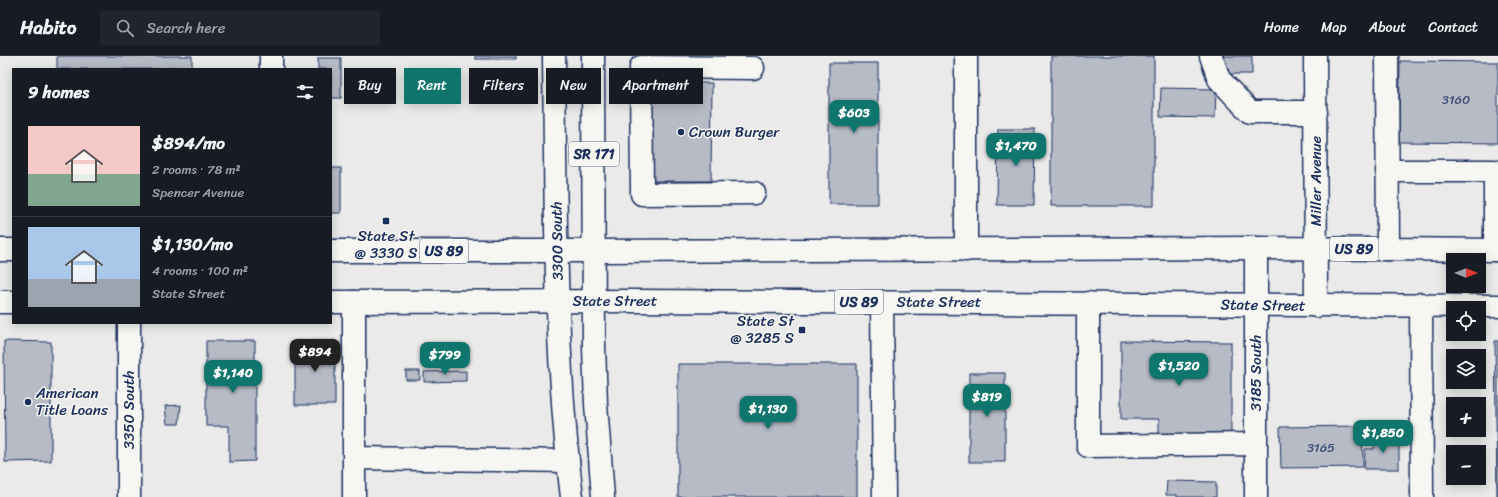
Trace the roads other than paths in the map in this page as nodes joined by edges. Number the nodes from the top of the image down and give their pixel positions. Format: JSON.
{"nodes":[{"id":1,"x":271,"y":56,"type":"edge"},
{"id":2,"x":554,"y":56,"type":"edge"},
{"id":3,"x":593,"y":56,"type":"edge"},
{"id":4,"x":966,"y":56,"type":"edge"},
{"id":5,"x":1211,"y":56,"type":"edge"},
{"id":6,"x":1315,"y":56,"type":"edge"},
{"id":7,"x":1387,"y":56,"type":"edge"},
{"id":8,"x":271,"y":68,"type":"edge"},
{"id":9,"x":753,"y":68,"type":"dead end"},
{"id":10,"x":1316,"y":112,"type":"junction"},
{"id":11,"x":1387,"y":171,"type":"junction"},
{"id":12,"x":754,"y":193,"type":"dead end"},
{"id":13,"x":1256,"y":248,"type":"junction"},
{"id":14,"x":1316,"y":248,"type":"junction"},
{"id":15,"x":1388,"y":249,"type":"junction"},
{"id":16,"x":0,"y":250,"type":"edge"},
{"id":17,"x":12,"y":250,"type":"edge"},
{"id":18,"x":966,"y":250,"type":"junction"},
{"id":19,"x":1497,"y":250,"type":"edge"},
{"id":20,"x":332,"y":251,"type":"edge"},
{"id":21,"x":556,"y":251,"type":"junction"},
{"id":22,"x":594,"y":251,"type":"junction"},
{"id":23,"x":558,"y":301,"type":"junction"},
{"id":24,"x":594,"y":301,"type":"junction"},
{"id":25,"x":0,"y":302,"type":"edge"},
{"id":26,"x":12,"y":302,"type":"edge"},
{"id":27,"x":332,"y":302,"type":"edge"},
{"id":28,"x":354,"y":302,"type":"junction"},
{"id":29,"x":882,"y":302,"type":"junction"},
{"id":30,"x":1088,"y":303,"type":"junction"},
{"id":31,"x":1421,"y":304,"type":"junction"},
{"id":32,"x":1256,"y":305,"type":"junction"},
{"id":33,"x":1316,"y":306,"type":"junction"},
{"id":34,"x":1498,"y":306,"type":"edge"},
{"id":35,"x":129,"y":324,"type":"edge"},
{"id":36,"x":1256,"y":444,"type":"junction"},
{"id":37,"x":354,"y":458,"type":"junction"},
{"id":38,"x":568,"y":461,"type":"junction"},
{"id":39,"x":129,"y":497,"type":"edge"},
{"id":40,"x":354,"y":497,"type":"edge"},
{"id":41,"x":572,"y":497,"type":"edge"},
{"id":42,"x":603,"y":497,"type":"edge"},
{"id":43,"x":884,"y":497,"type":"edge"},
{"id":44,"x":1256,"y":497,"type":"edge"},
{"id":45,"x":1422,"y":497,"type":"edge"}],
"edges":[{"from":1,"to":8,"type":"main road"},
{"from":2,"to":21,"type":"main road","name":"3300 South","number":"SR 171"},
{"from":3,"to":22,"type":"main road","number":"SR 171"},
{"from":4,"to":18,"type":"main road"},
{"from":5,"to":10,"type":"main road"},
{"from":6,"to":10,"type":"main road","name":"Miller Avenue"},
{"from":7,"to":11,"type":"main road"},
{"from":9,"to":12,"type":"main road"},
{"from":10,"to":14,"type":"main road","name":"Miller Avenue"},
{"from":11,"to":15,"type":"main road"},
{"from":11,"to":19,"type":"main road"},
{"from":13,"to":14,"type":"main road","number":"US 89"},
{"from":13,"to":18,"type":"main road","number":"US 89"},
{"from":13,"to":32,"type":"main road","name":"3185 South"},
{"from":14,"to":15,"type":"main road","number":"US 89"},
{"from":14,"to":33,"type":"main road","name":"Miller Avenue"},
{"from":15,"to":19,"type":"main road","number":"US 89"},
{"from":16,"to":17,"type":"main road"},
{"from":18,"to":22,"type":"main road","number":"US 89"},
{"from":20,"to":21,"type":"main road","number":"US 89"},
{"from":21,"to":22,"type":"main road","number":"US 89"},
{"from":21,"to":23,"type":"main road","name":"3300 South","number":"SR 171"},
{"from":22,"to":24,"type":"main road","number":"SR 171"},
{"from":23,"to":24,"type":"main road","name":"State Street","number":"US 89"},
{"from":23,"to":28,"type":"main road","name":"State Street","number":"US 89"},
{"from":23,"to":38,"type":"main road","name":"3300 South","number":"SR 171"},
{"from":24,"to":29,"type":"main road","name":"State Street","number":"US 89"},
{"from":24,"to":42,"type":"main road","number":"SR 171"},
{"from":25,"to":26,"type":"main road"},
{"from":27,"to":28,"type":"main road","name":"State Street","number":"US 89"},
{"from":28,"to":37,"type":"main road"},
{"from":29,"to":30,"type":"main road","name":"State Street","number":"US 89"},
{"from":29,"to":43,"type":"main road"},
{"from":30,"to":32,"type":"main road","name":"State Street","number":"US 89"},
{"from":30,"to":36,"type":"main road"},
{"from":31,"to":33,"type":"main road","name":"State Street","number":"US 89"},
{"from":31,"to":34,"type":"main road","name":"State Street","number":"US 89"},
{"from":31,"to":45,"type":"main road"},
{"from":32,"to":33,"type":"main road","name":"State Street","number":"US 89"},
{"from":32,"to":36,"type":"main road","name":"3185 South"},
{"from":35,"to":39,"type":"main road","name":"3350 South"},
{"from":36,"to":44,"type":"main road","name":"3185 South"},
{"from":37,"to":38,"type":"main road"},
{"from":37,"to":40,"type":"main road"},
{"from":38,"to":41,"type":"main road","name":"3300 South","number":"SR 171"}]}
